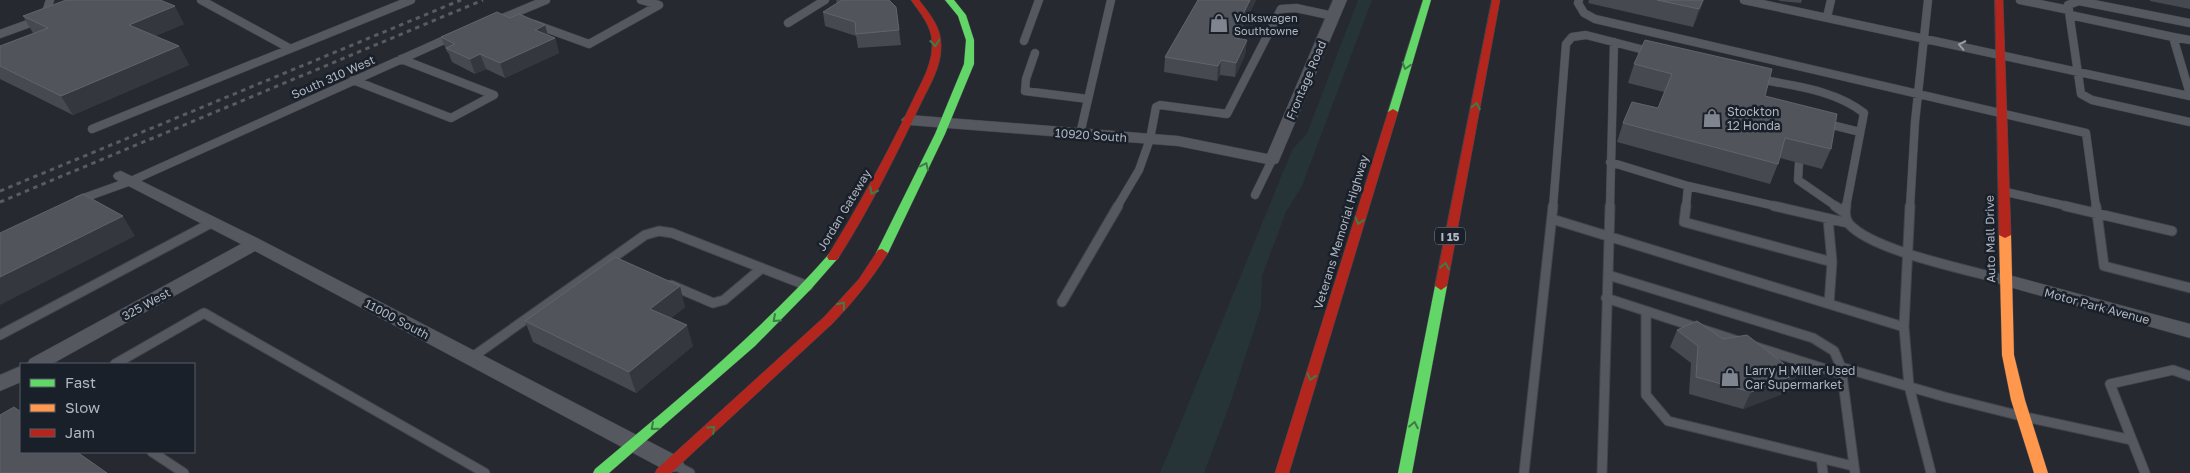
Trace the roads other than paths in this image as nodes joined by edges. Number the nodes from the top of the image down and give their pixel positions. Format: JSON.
{"nodes":[{"id":1,"x":50,"y":0,"type":"edge"},
{"id":2,"x":201,"y":0,"type":"edge"},
{"id":3,"x":411,"y":0,"type":"edge"},
{"id":4,"x":546,"y":0,"type":"edge"},
{"id":5,"x":641,"y":0,"type":"edge"},
{"id":6,"x":825,"y":0,"type":"edge"},
{"id":7,"x":915,"y":0,"type":"edge"},
{"id":8,"x":949,"y":0,"type":"edge"},
{"id":9,"x":1039,"y":0,"type":"edge"},
{"id":10,"x":1111,"y":0,"type":"edge"},
{"id":11,"x":1340,"y":0,"type":"edge"},
{"id":12,"x":1415,"y":0,"type":"edge"},
{"id":13,"x":1427,"y":0,"type":"edge"},
{"id":14,"x":1496,"y":0,"type":"edge"},
{"id":15,"x":1579,"y":0,"type":"edge"},
{"id":16,"x":1744,"y":0,"type":"edge"},
{"id":17,"x":1831,"y":0,"type":"edge"},
{"id":18,"x":1928,"y":0,"type":"edge"},
{"id":19,"x":1999,"y":0,"type":"edge"},
{"id":20,"x":2020,"y":0,"type":"edge"},
{"id":21,"x":2069,"y":12,"type":"junction"},
{"id":22,"x":511,"y":16,"type":"junction"},
{"id":23,"x":1333,"y":16,"type":"junction"},
{"id":24,"x":1827,"y":17,"type":"junction"},
{"id":25,"x":520,"y":19,"type":"edge"},
{"id":26,"x":1420,"y":19,"type":"junction"},
{"id":27,"x":489,"y":22,"type":"edge"},
{"id":28,"x":528,"y":22,"type":"edge"},
{"id":29,"x":788,"y":23,"type":"dead end"},
{"id":30,"x":2190,"y":23,"type":"edge"},
{"id":31,"x":463,"y":32,"type":"edge"},
{"id":32,"x":0,"y":34,"type":"edge"},
{"id":33,"x":2173,"y":36,"type":"junction"},
{"id":34,"x":1923,"y":37,"type":"junction"},
{"id":35,"x":2190,"y":40,"type":"edge"},
{"id":36,"x":1024,"y":41,"type":"dead end"},
{"id":37,"x":1614,"y":42,"type":"junction"},
{"id":38,"x":289,"y":48,"type":"junction"},
{"id":39,"x":1035,"y":53,"type":"dead end"},
{"id":40,"x":1659,"y":54,"type":"edge"},
{"id":41,"x":2000,"y":54,"type":"junction"},
{"id":42,"x":401,"y":59,"type":"junction"},
{"id":43,"x":2077,"y":71,"type":"junction"},
{"id":44,"x":1750,"y":77,"type":"edge"},
{"id":45,"x":353,"y":80,"type":"junction"},
{"id":46,"x":2190,"y":95,"type":"edge"},
{"id":47,"x":1918,"y":96,"type":"junction"},
{"id":48,"x":1088,"y":98,"type":"junction"},
{"id":49,"x":2001,"y":115,"type":"junction"},
{"id":50,"x":909,"y":120,"type":"junction"},
{"id":51,"x":1813,"y":121,"type":"edge"},
{"id":52,"x":2190,"y":122,"type":"edge"},
{"id":53,"x":945,"y":123,"type":"junction"},
{"id":54,"x":92,"y":129,"type":"dead end"},
{"id":55,"x":1860,"y":132,"type":"junction"},
{"id":56,"x":1080,"y":134,"type":"junction"},
{"id":57,"x":1150,"y":139,"type":"junction"},
{"id":58,"x":1272,"y":160,"type":"junction"},
{"id":59,"x":1610,"y":162,"type":"junction"},
{"id":60,"x":1799,"y":163,"type":"dead end"},
{"id":61,"x":126,"y":178,"type":"junction"},
{"id":62,"x":1688,"y":186,"type":"junction"},
{"id":63,"x":2003,"y":191,"type":"junction"},
{"id":64,"x":1255,"y":195,"type":"dead end"},
{"id":65,"x":70,"y":203,"type":"edge"},
{"id":66,"x":1844,"y":213,"type":"junction"},
{"id":67,"x":2097,"y":214,"type":"junction"},
{"id":68,"x":1552,"y":219,"type":"junction"},
{"id":69,"x":1828,"y":219,"type":"junction"},
{"id":70,"x":213,"y":222,"type":"junction"},
{"id":71,"x":1848,"y":223,"type":"junction"},
{"id":72,"x":2172,"y":231,"type":"dead end"},
{"id":73,"x":1608,"y":236,"type":"junction"},
{"id":74,"x":255,"y":244,"type":"junction"},
{"id":75,"x":1907,"y":252,"type":"junction"},
{"id":76,"x":1832,"y":262,"type":"junction"},
{"id":77,"x":762,"y":268,"type":"junction"},
{"id":78,"x":1608,"y":275,"type":"junction"},
{"id":79,"x":2005,"y":280,"type":"junction"},
{"id":80,"x":664,"y":282,"type":"edge"},
{"id":81,"x":808,"y":286,"type":"junction"},
{"id":82,"x":2190,"y":288,"type":"edge"},
{"id":83,"x":1606,"y":298,"type":"junction"},
{"id":84,"x":1062,"y":302,"type":"dead end"},
{"id":85,"x":1829,"y":304,"type":"junction"},
{"id":86,"x":1646,"y":312,"type":"junction"},
{"id":87,"x":1904,"y":326,"type":"junction"},
{"id":88,"x":2190,"y":331,"type":"edge"},
{"id":89,"x":0,"y":335,"type":"edge"},
{"id":90,"x":471,"y":358,"type":"junction"},
{"id":91,"x":39,"y":363,"type":"edge"},
{"id":92,"x":117,"y":363,"type":"edge"},
{"id":93,"x":1841,"y":370,"type":"junction"},
{"id":94,"x":20,"y":374,"type":"edge"},
{"id":95,"x":2190,"y":376,"type":"edge"},
{"id":96,"x":0,"y":384,"type":"edge"},
{"id":97,"x":1909,"y":386,"type":"junction"},
{"id":98,"x":2022,"y":416,"type":"junction"},
{"id":99,"x":2132,"y":440,"type":"junction"},
{"id":100,"x":634,"y":444,"type":"junction"},
{"id":101,"x":154,"y":453,"type":"edge"},
{"id":102,"x":1820,"y":458,"type":"junction"},
{"id":103,"x":667,"y":468,"type":"edge"},
{"id":104,"x":1854,"y":469,"type":"edge"},
{"id":105,"x":184,"y":473,"type":"edge"},
{"id":106,"x":485,"y":473,"type":"edge"},
{"id":107,"x":600,"y":473,"type":"edge"},
{"id":108,"x":690,"y":473,"type":"edge"},
{"id":109,"x":1282,"y":473,"type":"edge"},
{"id":110,"x":1405,"y":473,"type":"edge"},
{"id":111,"x":1524,"y":473,"type":"edge"},
{"id":112,"x":1602,"y":473,"type":"edge"},
{"id":113,"x":1823,"y":473,"type":"edge"},
{"id":114,"x":1930,"y":473,"type":"edge"},
{"id":115,"x":2041,"y":473,"type":"edge"},
{"id":116,"x":2144,"y":473,"type":"edge"}],
"edges":[{"from":1,"to":32,"type":"lane"},
{"from":2,"to":38,"type":"lane"},
{"from":3,"to":38,"type":"lane"},
{"from":4,"to":22,"type":"lane"},
{"from":5,"to":28,"type":"lane"},
{"from":6,"to":29,"type":"lane"},
{"from":7,"to":50,"type":"main road","name":"Jordan Gateway","one_way":true},
{"from":8,"to":53,"type":"main road"},
{"from":9,"to":36,"type":"lane"},
{"from":10,"to":48,"type":"lane"},
{"from":11,"to":23,"type":"street","name":"Frontage Road"},
{"from":12,"to":26,"type":"main road"},
{"from":13,"to":26,"type":"main road","name":"Veterans Memorial Highway"},
{"from":110,"to":14,"type":"main road","number":"I 15","one_way":true},
{"from":15,"to":47,"type":"lane"},
{"from":16,"to":24,"type":"lane"},
{"from":17,"to":24,"type":"lane"},
{"from":18,"to":34,"type":"lane"},
{"from":19,"to":41,"type":"main road","name":"Auto Mall Drive"},
{"from":20,"to":21,"type":"lane"},
{"from":21,"to":30,"type":"lane"},
{"from":21,"to":33,"type":"lane"},
{"from":21,"to":43,"type":"lane"},
{"from":22,"to":25,"type":"lane"},
{"from":22,"to":27,"type":"lane"},
{"from":23,"to":57,"type":"lane"},
{"from":23,"to":58,"type":"street","name":"Frontage Road"},
{"from":24,"to":34,"type":"lane"},
{"from":26,"to":109,"type":"main road","name":"Veterans Memorial Highway","one_way":true},
{"from":31,"to":42,"type":"lane","name":"South 310 West"},
{"from":33,"to":35,"type":"lane"},
{"from":33,"to":46,"type":"lane"},
{"from":41,"to":34,"type":"lane","one_way":true},
{"from":34,"to":47,"type":"lane"},
{"from":37,"to":40,"type":"lane"},
{"from":37,"to":59,"type":"lane"},
{"from":37,"to":68,"type":"lane"},
{"from":38,"to":54,"type":"lane"},
{"from":39,"to":48,"type":"lane"},
{"from":41,"to":43,"type":"lane"},
{"from":41,"to":49,"type":"main road","name":"Auto Mall Drive"},
{"from":42,"to":45,"type":"lane","name":"South 310 West"},
{"from":42,"to":45,"type":"lane"},
{"from":43,"to":46,"type":"lane"},
{"from":43,"to":52,"type":"lane"},
{"from":44,"to":55,"type":"lane"},
{"from":45,"to":61,"type":"lane","name":"South 310 West"},
{"from":47,"to":49,"type":"lane"},
{"from":47,"to":75,"type":"lane"},
{"from":48,"to":56,"type":"lane"},
{"from":49,"to":63,"type":"main road","name":"Auto Mall Drive"},
{"from":49,"to":67,"type":"lane"},
{"from":50,"to":53,"type":"street","name":"10920 South"},
{"from":50,"to":81,"type":"main road","name":"Jordan Gateway","one_way":true},
{"from":51,"to":55,"type":"lane"},
{"from":53,"to":56,"type":"street","name":"10920 South"},
{"from":103,"to":53,"type":"main road","one_way":true},
{"from":55,"to":66,"type":"lane"},
{"from":56,"to":57,"type":"street","name":"10920 South"},
{"from":57,"to":58,"type":"street","name":"10920 South"},
{"from":57,"to":84,"type":"lane"},
{"from":58,"to":64,"type":"lane"},
{"from":59,"to":62,"type":"lane"},
{"from":59,"to":73,"type":"lane"},
{"from":60,"to":66,"type":"lane"},
{"from":61,"to":65,"type":"lane","name":"South 310 West"},
{"from":61,"to":70,"type":"street","name":"11000 South"},
{"from":62,"to":69,"type":"lane"},
{"from":62,"to":76,"type":"lane"},
{"from":63,"to":67,"type":"lane"},
{"from":63,"to":79,"type":"main road","name":"Auto Mall Drive"},
{"from":66,"to":71,"type":"lane"},
{"from":67,"to":72,"type":"lane"},
{"from":67,"to":82,"type":"lane"},
{"from":68,"to":73,"type":"lane"},
{"from":68,"to":111,"type":"lane"},
{"from":69,"to":71,"type":"lane"},
{"from":69,"to":76,"type":"lane"},
{"from":70,"to":74,"type":"street","name":"11000 South"},
{"from":70,"to":89,"type":"lane"},
{"from":71,"to":75,"type":"lane"},
{"from":73,"to":78,"type":"lane"},
{"from":73,"to":85,"type":"lane"},
{"from":74,"to":90,"type":"street","name":"11000 South"},
{"from":74,"to":91,"type":"street","name":"325 West"},
{"from":75,"to":79,"type":"lane"},
{"from":75,"to":87,"type":"lane"},
{"from":76,"to":85,"type":"lane"},
{"from":77,"to":80,"type":"lane"},
{"from":77,"to":81,"type":"lane"},
{"from":77,"to":90,"type":"lane"},
{"from":78,"to":83,"type":"lane"},
{"from":78,"to":93,"type":"lane"},
{"from":79,"to":88,"type":"street","name":"Motor Park Avenue"},
{"from":79,"to":98,"type":"main road","name":"Auto Mall Drive"},
{"from":81,"to":100,"type":"main road","name":"Jordan Gateway","one_way":true},
{"from":83,"to":86,"type":"lane"},
{"from":83,"to":112,"type":"lane"},
{"from":85,"to":87,"type":"lane"},
{"from":86,"to":93,"type":"lane"},
{"from":86,"to":102,"type":"lane"},
{"from":87,"to":97,"type":"lane"},
{"from":90,"to":100,"type":"street","name":"11000 South"},
{"from":92,"to":106,"type":"lane"},
{"from":93,"to":97,"type":"lane"},
{"from":93,"to":104,"type":"lane"},
{"from":94,"to":96,"type":"street"},
{"from":95,"to":99,"type":"lane"},
{"from":97,"to":98,"type":"lane"},
{"from":97,"to":114,"type":"lane"},
{"from":98,"to":99,"type":"lane"},
{"from":98,"to":115,"type":"main road","name":"Auto Mall Drive"},
{"from":99,"to":116,"type":"lane"},
{"from":100,"to":103,"type":"street","name":"11000 South"},
{"from":100,"to":107,"type":"main road","name":"Jordan Gateway"},
{"from":101,"to":105,"type":"lane"},
{"from":102,"to":104,"type":"lane"},
{"from":102,"to":113,"type":"lane"},
{"from":103,"to":108,"type":"lane"}]}
